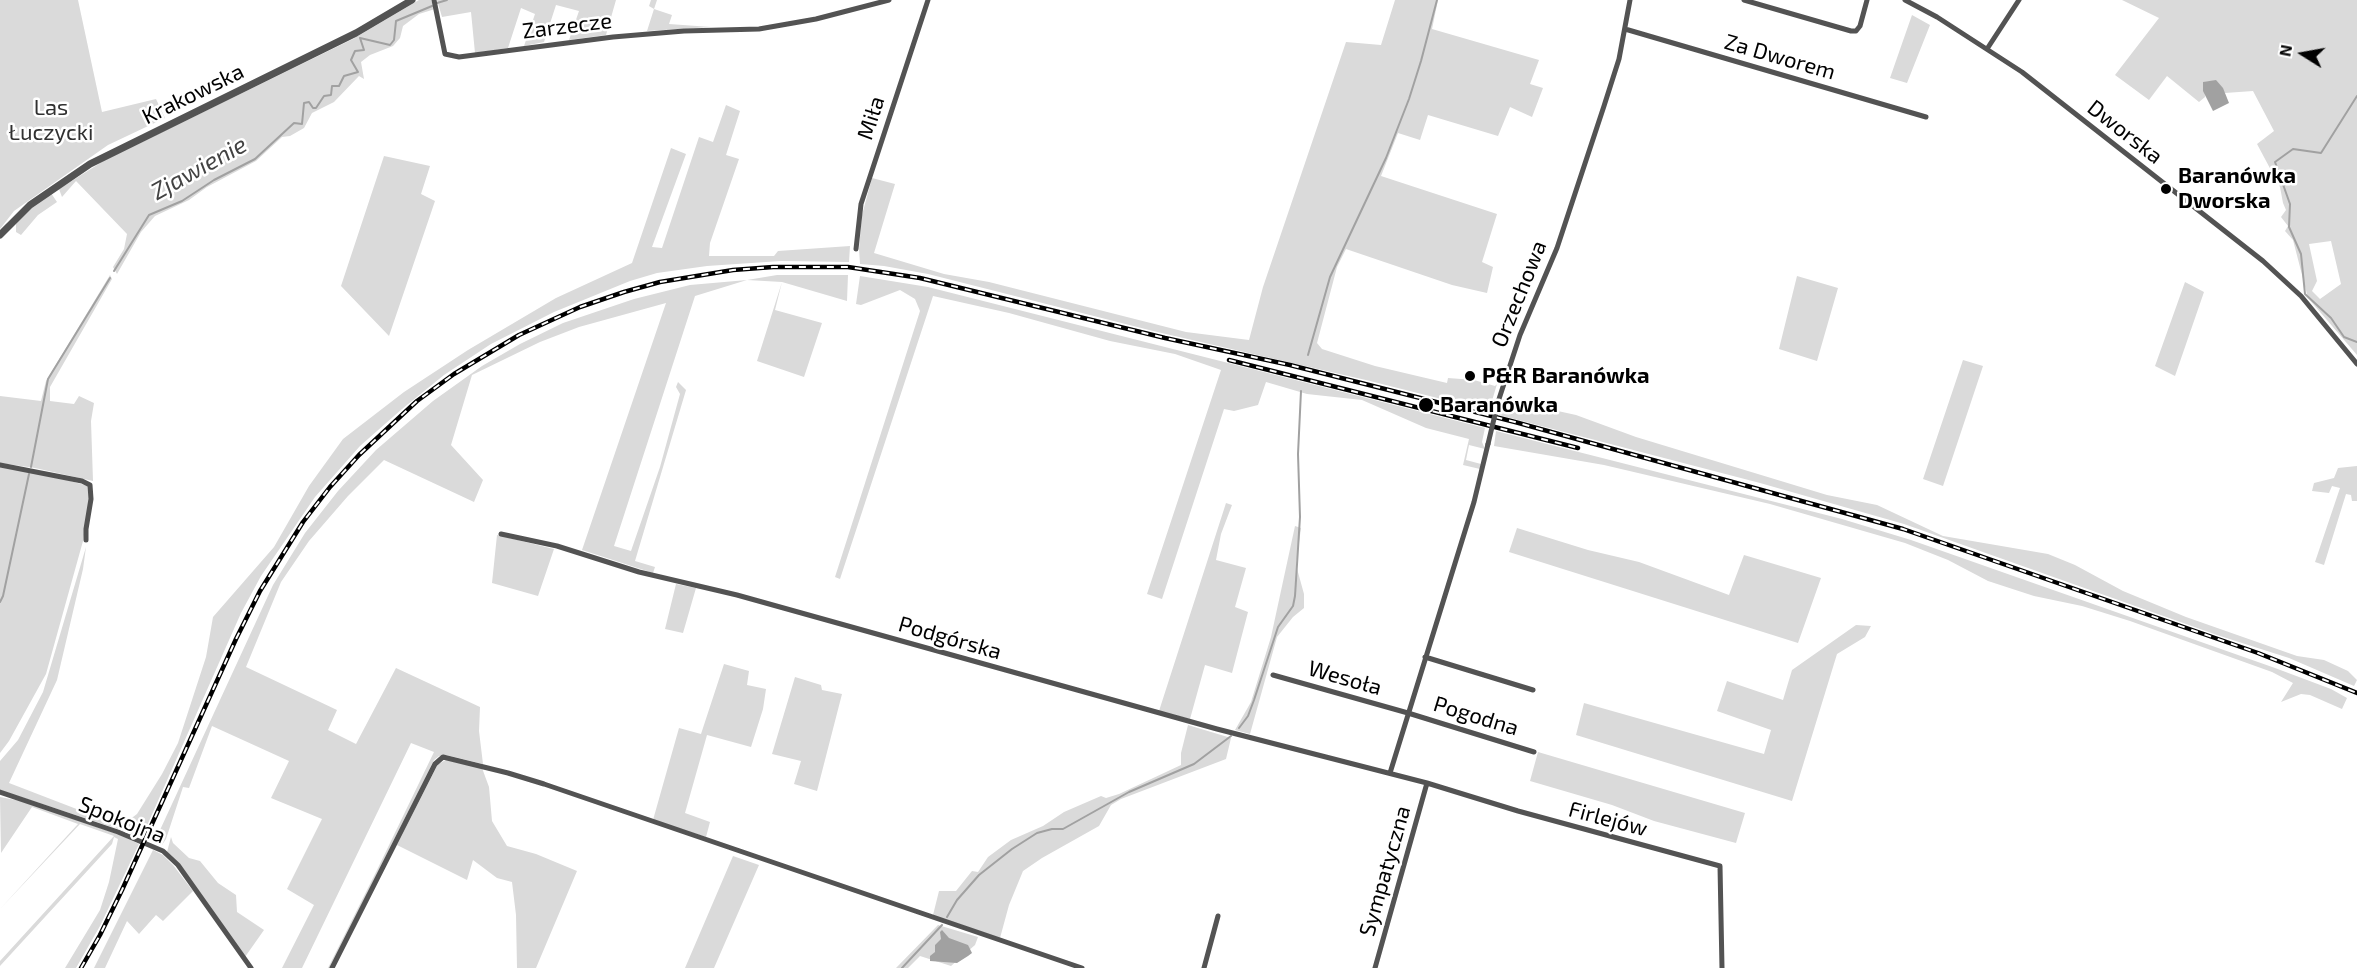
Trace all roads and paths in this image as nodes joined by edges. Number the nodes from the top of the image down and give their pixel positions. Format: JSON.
{"nodes":[{"id":1,"x":412,"y":0,"type":"edge"},
{"id":2,"x":434,"y":0,"type":"edge"},
{"id":3,"x":889,"y":0,"type":"edge"},
{"id":4,"x":928,"y":0,"type":"edge"},
{"id":5,"x":1629,"y":0,"type":"edge"},
{"id":6,"x":1744,"y":0,"type":"edge"},
{"id":7,"x":1867,"y":0,"type":"edge"},
{"id":8,"x":1905,"y":0,"type":"edge"},
{"id":9,"x":2019,"y":0,"type":"edge"},
{"id":10,"x":1625,"y":29,"type":"junction"},
{"id":11,"x":1987,"y":49,"type":"junction"},
{"id":12,"x":1926,"y":117,"type":"dead end"},
{"id":13,"x":0,"y":235,"type":"edge"},
{"id":14,"x":856,"y":249,"type":"dead end"},
{"id":15,"x":2357,"y":364,"type":"edge"},
{"id":16,"x":0,"y":465,"type":"edge"},
{"id":17,"x":501,"y":534,"type":"dead end"},
{"id":18,"x":86,"y":540,"type":"dead end"},
{"id":19,"x":1425,"y":657,"type":"junction"},
{"id":20,"x":1273,"y":675,"type":"dead end"},
{"id":21,"x":1533,"y":690,"type":"dead end"},
{"id":22,"x":1408,"y":713,"type":"junction"},
{"id":23,"x":1534,"y":752,"type":"dead end"},
{"id":24,"x":1390,"y":773,"type":"junction"},
{"id":25,"x":1427,"y":783,"type":"junction"},
{"id":26,"x":0,"y":792,"type":"edge"},
{"id":27,"x":1218,"y":916,"type":"dead end"},
{"id":28,"x":251,"y":968,"type":"edge"},
{"id":29,"x":332,"y":968,"type":"edge"},
{"id":30,"x":1082,"y":968,"type":"edge"},
{"id":31,"x":1204,"y":968,"type":"edge"},
{"id":32,"x":1375,"y":968,"type":"edge"},
{"id":33,"x":1722,"y":968,"type":"edge"}],
"edges":[{"from":1,"to":13,"type":"street","name":"Krakowska"},
{"from":2,"to":3,"type":"street","name":"Zarzecze"},
{"from":4,"to":14,"type":"street","name":"Miła"},
{"from":5,"to":10,"type":"street","name":"Orzechowa"},
{"from":6,"to":7,"type":"street"},
{"from":8,"to":11,"type":"street","name":"Dworska"},
{"from":9,"to":11,"type":"street"},
{"from":10,"to":12,"type":"street","name":"Za Dworem"},
{"from":10,"to":19,"type":"street","name":"Orzechowa","bridge":true},
{"from":11,"to":15,"type":"street","name":"Dworska"},
{"from":16,"to":18,"type":"street"},
{"from":17,"to":24,"type":"street","name":"Podgórska"},
{"from":19,"to":21,"type":"street"},
{"from":19,"to":22,"type":"street","name":"Orzechowa"},
{"from":20,"to":22,"type":"street","name":"Wesoła"},
{"from":22,"to":23,"type":"street","name":"Pogodna"},
{"from":22,"to":24,"type":"street","name":"Orzechowa"},
{"from":24,"to":25,"type":"street","name":"Firlejów"},
{"from":25,"to":32,"type":"street","name":"Sympatyczna"},
{"from":25,"to":33,"type":"street","name":"Firlejów"},
{"from":26,"to":28,"type":"street","name":"Spokojna"},
{"from":27,"to":31,"type":"street"},
{"from":29,"to":30,"type":"street"}]}
